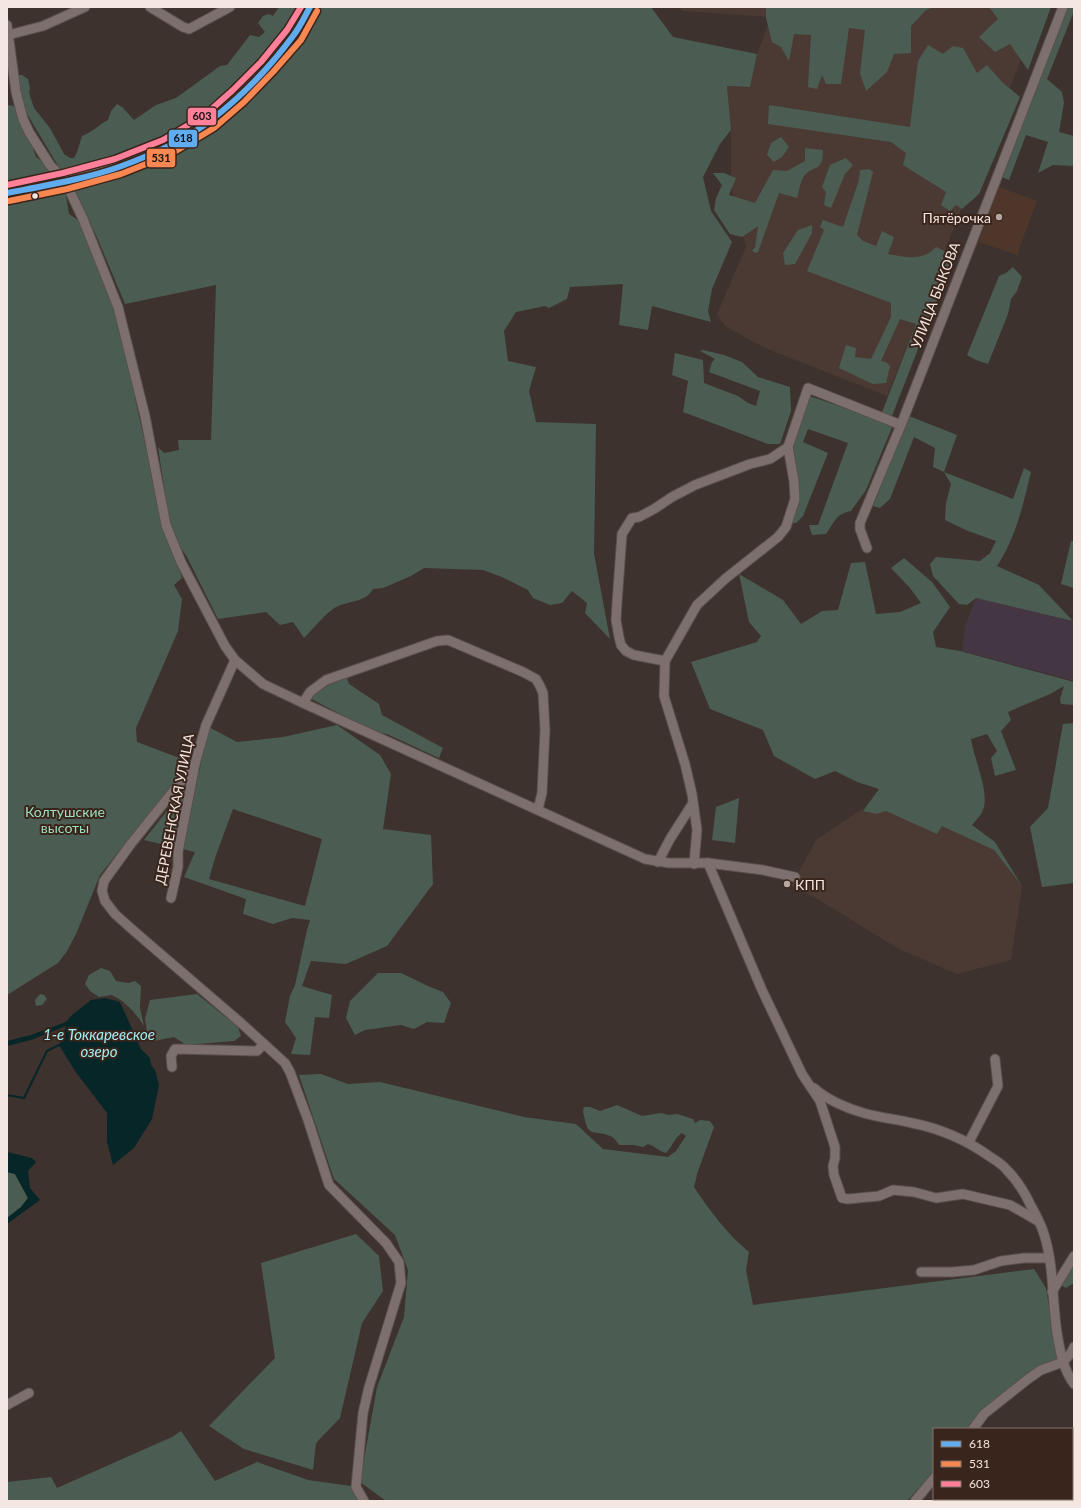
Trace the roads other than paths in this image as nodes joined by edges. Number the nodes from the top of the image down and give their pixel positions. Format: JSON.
{"nodes":[{"id":1,"x":85,"y":7,"type":"edge"},
{"id":2,"x":150,"y":7,"type":"edge"},
{"id":3,"x":230,"y":7,"type":"edge"},
{"id":4,"x":310,"y":7,"type":"edge"},
{"id":5,"x":1063,"y":7,"type":"edge"},
{"id":6,"x":7,"y":25,"type":"edge"},
{"id":7,"x":8,"y":35,"type":"junction"},
{"id":8,"x":65,"y":181,"type":"junction"},
{"id":9,"x":7,"y":192,"type":"edge"},
{"id":10,"x":901,"y":425,"type":"junction"},
{"id":11,"x":788,"y":447,"type":"junction"},
{"id":12,"x":867,"y":548,"type":"dead end"},
{"id":13,"x":235,"y":660,"type":"junction"},
{"id":14,"x":665,"y":661,"type":"junction"},
{"id":15,"x":303,"y":704,"type":"junction"},
{"id":16,"x":195,"y":764,"type":"junction"},
{"id":17,"x":693,"y":803,"type":"junction"},
{"id":18,"x":538,"y":809,"type":"junction"},
{"id":19,"x":658,"y":862,"type":"junction"},
{"id":20,"x":708,"y":863,"type":"junction"},
{"id":21,"x":694,"y":864,"type":"junction"},
{"id":22,"x":795,"y":877,"type":"dead end"},
{"id":23,"x":171,"y":898,"type":"dead end"},
{"id":24,"x":264,"y":1044,"type":"junction"},
{"id":25,"x":995,"y":1059,"type":"dead end"},
{"id":26,"x":172,"y":1068,"type":"dead end"},
{"id":27,"x":809,"y":1083,"type":"junction"},
{"id":28,"x":969,"y":1142,"type":"junction"},
{"id":29,"x":1038,"y":1221,"type":"junction"},
{"id":30,"x":1074,"y":1256,"type":"edge"},
{"id":31,"x":1049,"y":1258,"type":"junction"},
{"id":32,"x":921,"y":1272,"type":"dead end"},
{"id":33,"x":1052,"y":1292,"type":"junction"},
{"id":34,"x":1074,"y":1347,"type":"edge"},
{"id":35,"x":1063,"y":1362,"type":"junction"},
{"id":36,"x":1074,"y":1384,"type":"edge"},
{"id":37,"x":29,"y":1393,"type":"dead end"},
{"id":38,"x":7,"y":1405,"type":"edge"},
{"id":39,"x":974,"y":1428,"type":"edge"},
{"id":40,"x":933,"y":1479,"type":"edge"},
{"id":41,"x":364,"y":1501,"type":"edge"},
{"id":42,"x":915,"y":1501,"type":"edge"}],
"edges":[{"from":1,"to":7,"type":"street"},
{"from":2,"to":3,"type":"street"},
{"from":4,"to":8,"type":"main road"},
{"from":5,"to":10,"type":"street","name":"УЛИЦА БЫКОВА"},
{"from":6,"to":7,"type":"street"},
{"from":7,"to":8,"type":"street"},
{"from":8,"to":9,"type":"main road"},
{"from":8,"to":13,"type":"street"},
{"from":10,"to":11,"type":"street"},
{"from":10,"to":12,"type":"street","name":"УЛИЦА БЫКОВА"},
{"from":11,"to":14,"type":"street"},
{"from":11,"to":14,"type":"street"},
{"from":13,"to":15,"type":"street"},
{"from":13,"to":16,"type":"street","name":"ДЕРЕВЕНСКАЯ УЛИЦА"},
{"from":14,"to":17,"type":"street"},
{"from":15,"to":18,"type":"street"},
{"from":15,"to":18,"type":"street"},
{"from":16,"to":23,"type":"street","name":"ДЕРЕВЕНСКАЯ УЛИЦА"},
{"from":16,"to":24,"type":"street"},
{"from":17,"to":19,"type":"street"},
{"from":17,"to":21,"type":"street"},
{"from":18,"to":19,"type":"street"},
{"from":19,"to":21,"type":"street"},
{"from":20,"to":21,"type":"street"},
{"from":20,"to":22,"type":"street"},
{"from":20,"to":27,"type":"street"},
{"from":24,"to":26,"type":"street"},
{"from":24,"to":41,"type":"street"},
{"from":25,"to":28,"type":"street"},
{"from":27,"to":28,"type":"street"},
{"from":27,"to":29,"type":"street"},
{"from":28,"to":29,"type":"street"},
{"from":29,"to":31,"type":"street"},
{"from":30,"to":33,"type":"street"},
{"from":31,"to":32,"type":"street"},
{"from":31,"to":33,"type":"street"},
{"from":33,"to":35,"type":"street"},
{"from":34,"to":35,"type":"street"},
{"from":35,"to":36,"type":"street"},
{"from":35,"to":39,"type":"street"},
{"from":37,"to":38,"type":"street"},
{"from":40,"to":42,"type":"street"}]}
